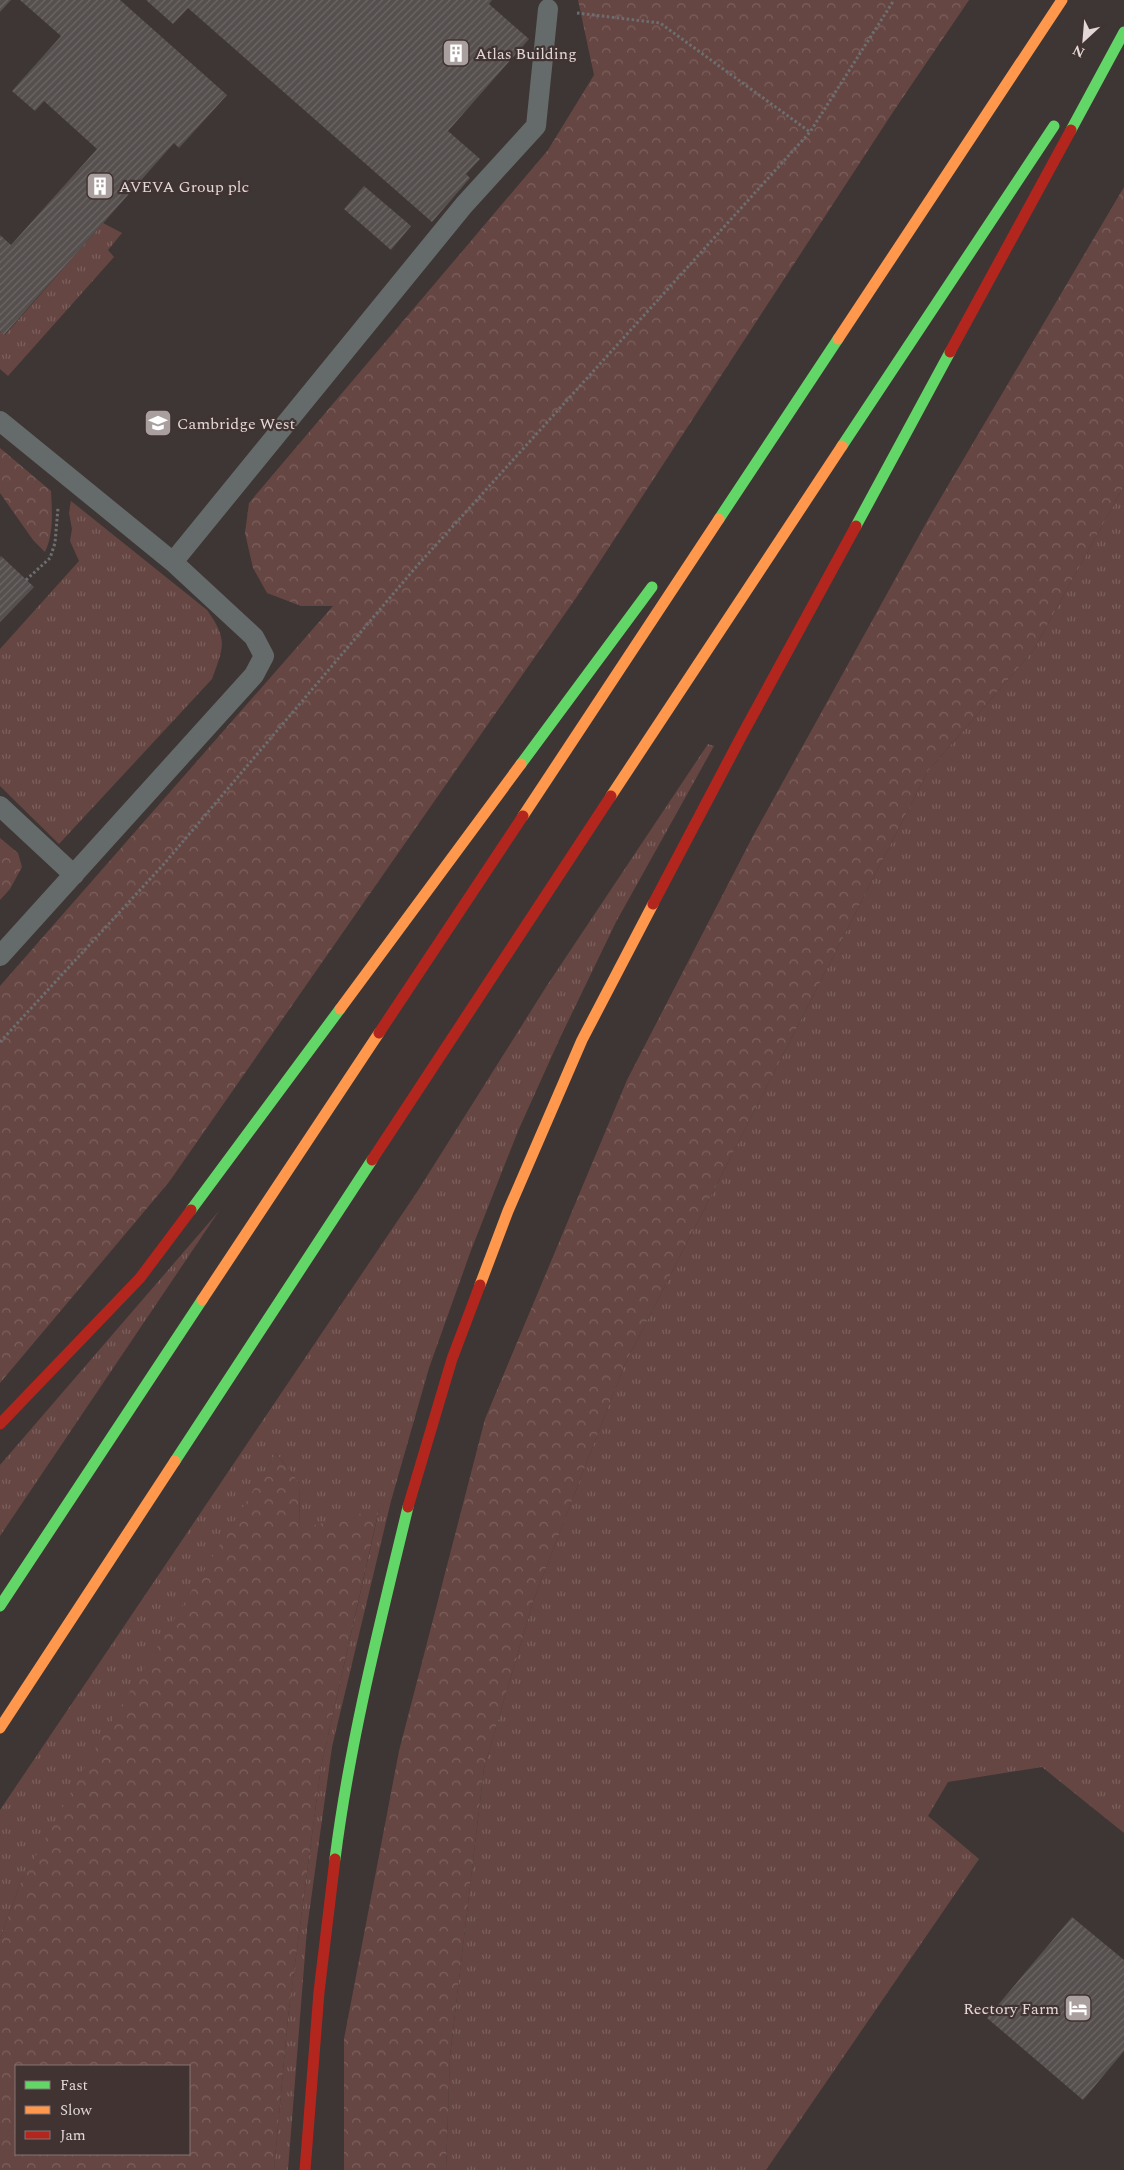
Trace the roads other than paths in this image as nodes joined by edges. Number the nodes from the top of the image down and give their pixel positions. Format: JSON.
{"nodes":[{"id":1,"x":1062,"y":0,"type":"edge"},
{"id":2,"x":548,"y":9,"type":"road end"},
{"id":3,"x":1124,"y":21,"type":"edge"},
{"id":4,"x":1124,"y":32,"type":"edge"},
{"id":5,"x":1086,"y":79,"type":"dead end"},
{"id":6,"x":1064,"y":112,"type":"dead end"},
{"id":7,"x":844,"y":329,"type":"junction"},
{"id":8,"x":0,"y":421,"type":"edge"},
{"id":9,"x":720,"y":497,"type":"dead end"},
{"id":10,"x":173,"y":562,"type":"junction"},
{"id":11,"x":661,"y":576,"type":"dead end"},
{"id":12,"x":0,"y":806,"type":"edge"},
{"id":13,"x":74,"y":875,"type":"junction"},
{"id":14,"x":0,"y":956,"type":"edge"},
{"id":15,"x":0,"y":1424,"type":"edge"},
{"id":16,"x":0,"y":1606,"type":"edge"},
{"id":17,"x":0,"y":1728,"type":"edge"},
{"id":18,"x":305,"y":2170,"type":"edge"}],
"edges":[{"from":1,"to":7,"type":"highway"},
{"from":2,"to":10,"type":"lane"},
{"from":3,"to":5,"type":"highway"},
{"from":4,"to":18,"type":"highway"},
{"from":6,"to":17,"type":"highway"},
{"from":7,"to":9,"type":"highway"},
{"from":7,"to":16,"type":"highway"},
{"from":8,"to":10,"type":"lane"},
{"from":10,"to":13,"type":"lane"},
{"from":11,"to":15,"type":"highway"},
{"from":12,"to":13,"type":"lane"},
{"from":13,"to":14,"type":"lane"}]}
